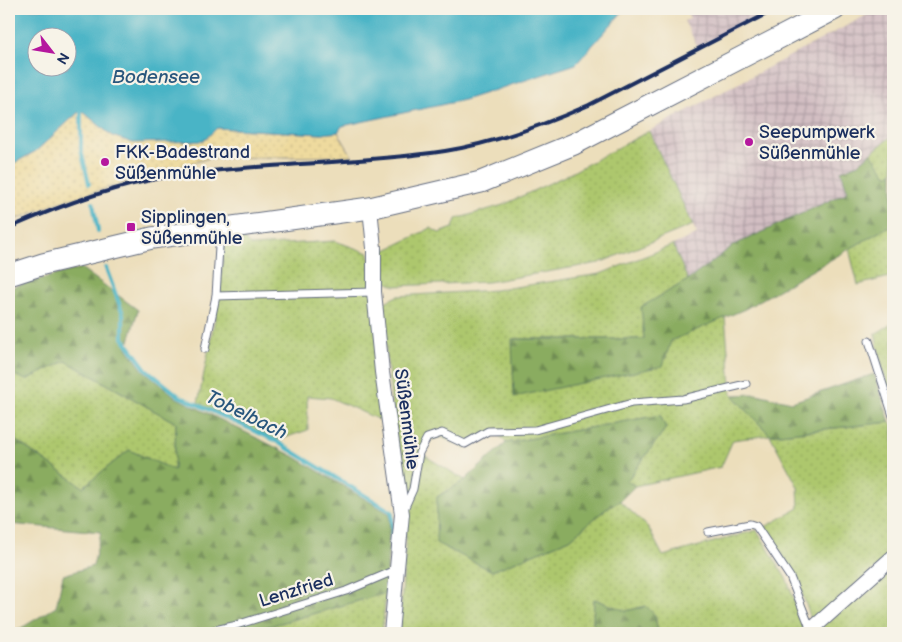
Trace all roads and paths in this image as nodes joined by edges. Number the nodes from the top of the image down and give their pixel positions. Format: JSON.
{"nodes":[{"id":1,"x":835,"y":9,"type":"edge"},
{"id":2,"x":370,"y":208,"type":"junction"},
{"id":3,"x":220,"y":229,"type":"junction"},
{"id":4,"x":9,"y":275,"type":"edge"},
{"id":5,"x":374,"y":292,"type":"junction"},
{"id":6,"x":216,"y":296,"type":"junction"},
{"id":7,"x":869,"y":341,"type":"dead end"},
{"id":8,"x":204,"y":349,"type":"dead end"},
{"id":9,"x":746,"y":384,"type":"dead end"},
{"id":10,"x":893,"y":416,"type":"edge"},
{"id":11,"x":402,"y":514,"type":"junction"},
{"id":12,"x":708,"y":532,"type":"dead end"},
{"id":13,"x":893,"y":557,"type":"edge"},
{"id":14,"x":397,"y":570,"type":"junction"},
{"id":15,"x":811,"y":632,"type":"edge"},
{"id":16,"x":201,"y":633,"type":"edge"},
{"id":17,"x":391,"y":633,"type":"edge"}],
"edges":[{"from":1,"to":2,"type":"main road"},
{"from":2,"to":3,"type":"main road"},
{"from":2,"to":5,"type":"street","name":"Süßenmühle"},
{"from":3,"to":4,"type":"main road"},
{"from":3,"to":6,"type":"lane"},
{"from":5,"to":6,"type":"lane"},
{"from":5,"to":11,"type":"street","name":"Süßenmühle"},
{"from":6,"to":8,"type":"lane"},
{"from":7,"to":10,"type":"lane"},
{"from":9,"to":11,"type":"lane"},
{"from":11,"to":14,"type":"street","name":"Süßenmühle"},
{"from":12,"to":15,"type":"lane"},
{"from":13,"to":15,"type":"street"},
{"from":14,"to":16,"type":"lane","name":"Lenzfried"},
{"from":14,"to":17,"type":"street","name":"Süßenmühle"}]}
